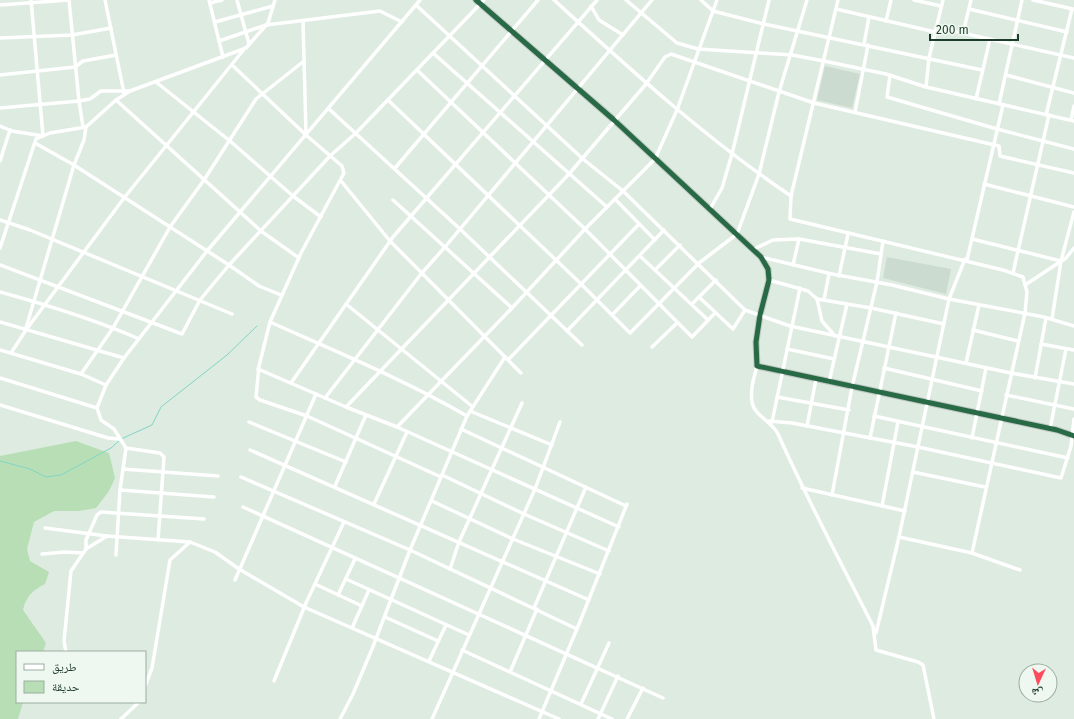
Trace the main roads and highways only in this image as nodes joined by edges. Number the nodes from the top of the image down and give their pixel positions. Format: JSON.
{"nodes":[{"id":1,"x":481,"y":1,"type":"edge"},
{"id":2,"x":1073,"y":435,"type":"edge"}],
"edges":[{"from":1,"to":2,"type":"highway"}]}
